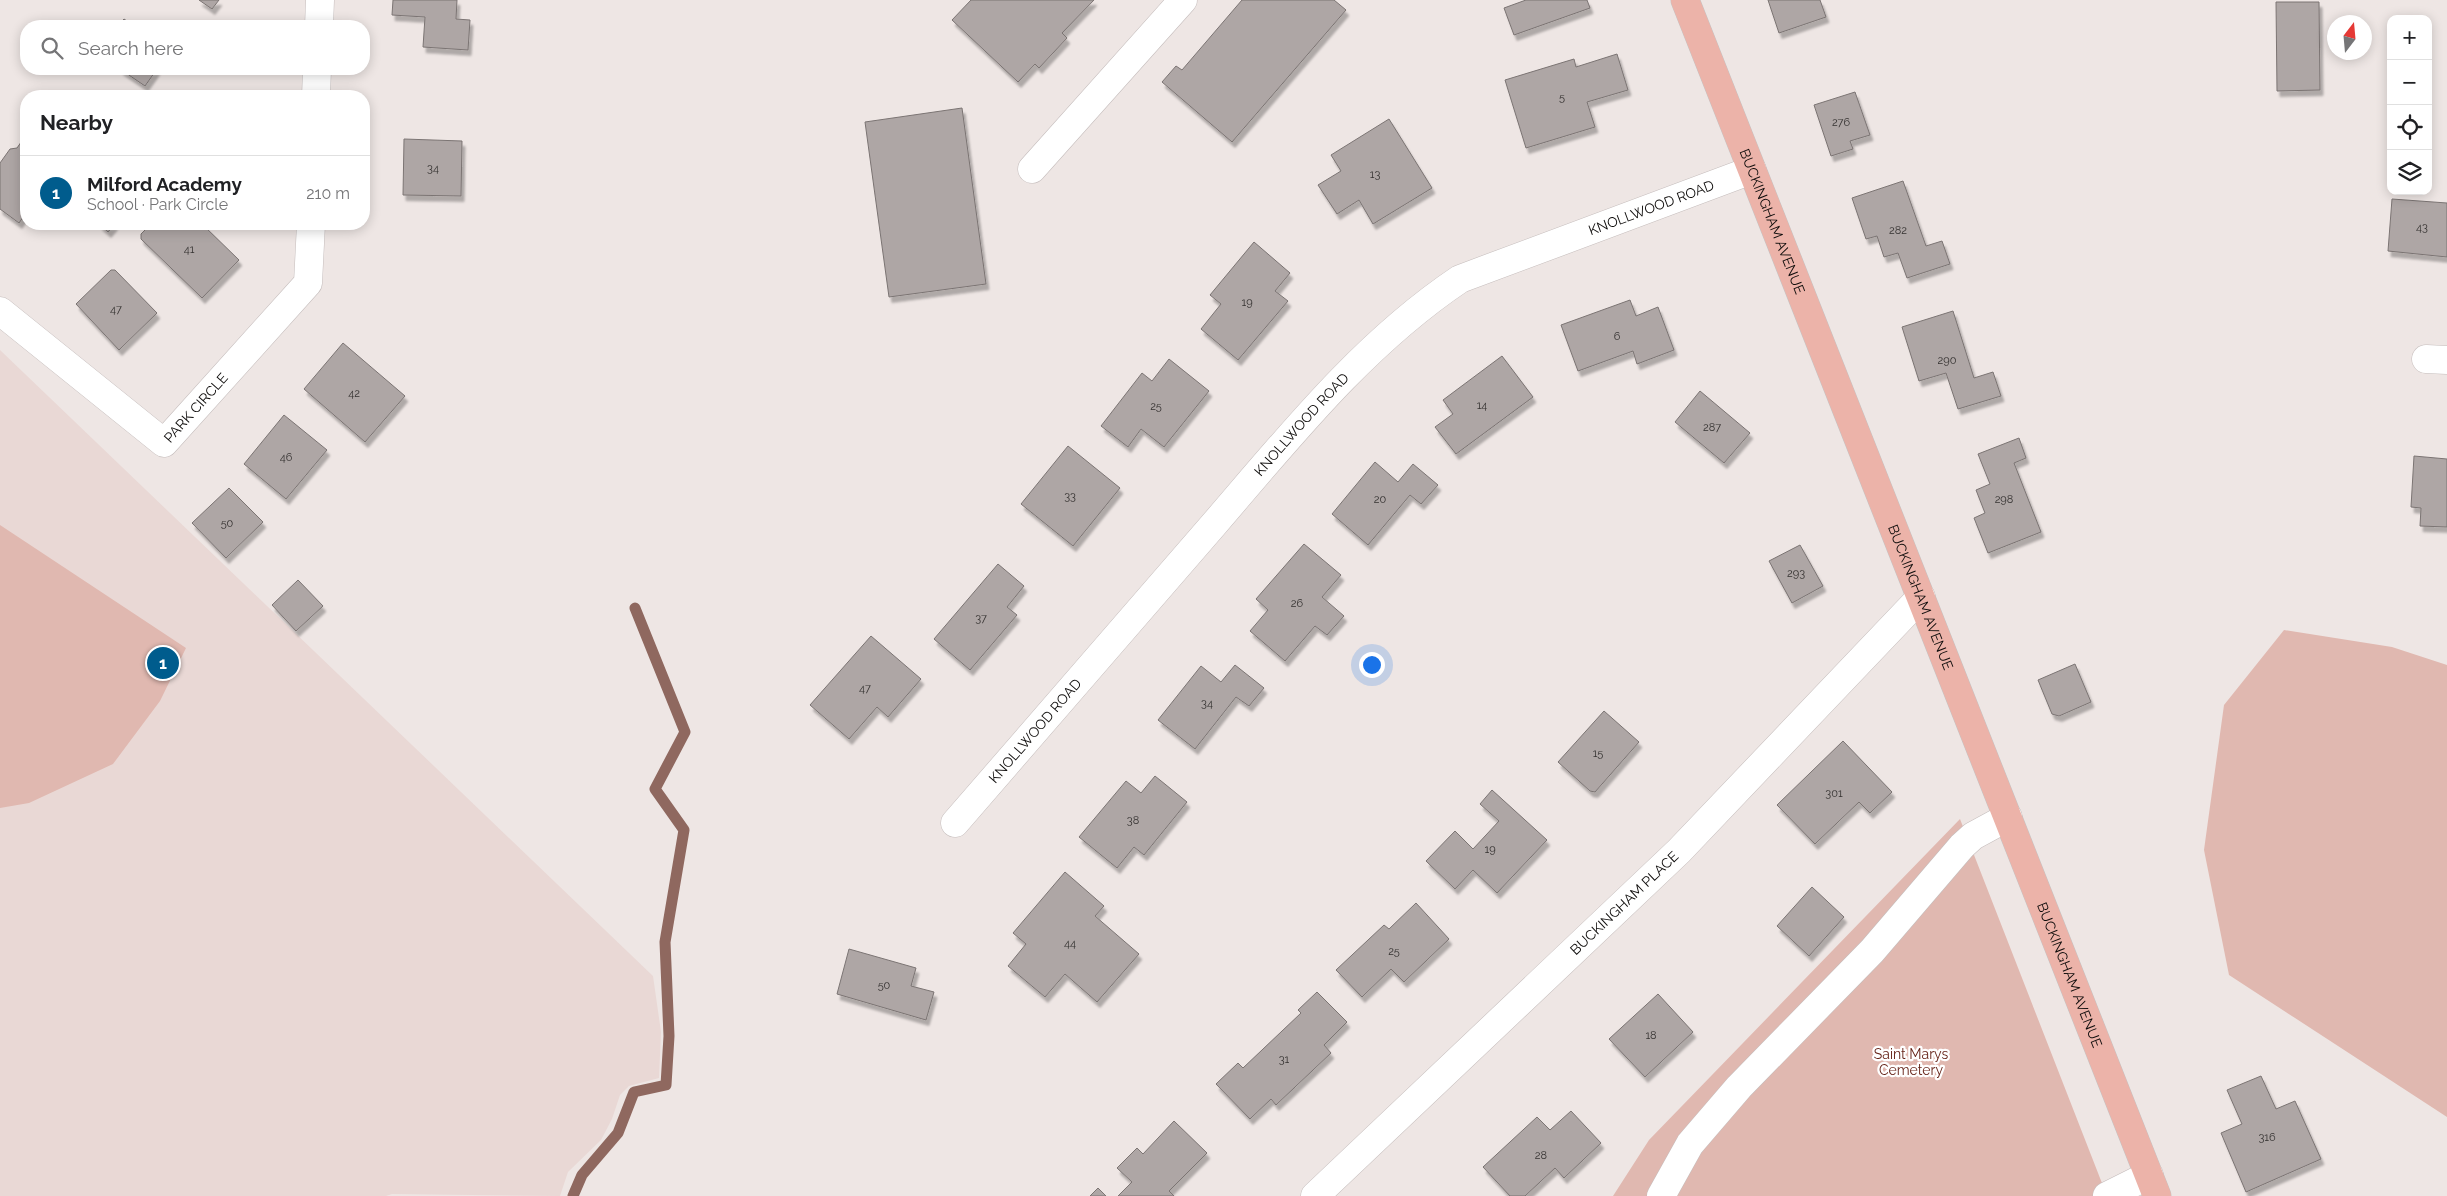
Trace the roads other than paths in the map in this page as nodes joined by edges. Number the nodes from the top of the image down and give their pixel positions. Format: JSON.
{"nodes":[{"id":1,"x":320,"y":0,"type":"edge"},
{"id":2,"x":1184,"y":0,"type":"edge"},
{"id":3,"x":1685,"y":0,"type":"edge"},
{"id":4,"x":319,"y":20,"type":"edge"},
{"id":5,"x":317,"y":75,"type":"edge"},
{"id":6,"x":316,"y":90,"type":"edge"},
{"id":7,"x":1032,"y":169,"type":"dead end"},
{"id":8,"x":1752,"y":170,"type":"junction"},
{"id":9,"x":311,"y":230,"type":"edge"},
{"id":10,"x":0,"y":311,"type":"edge"},
{"id":11,"x":1921,"y":598,"type":"junction"},
{"id":12,"x":2008,"y":818,"type":"junction"},
{"id":13,"x":955,"y":823,"type":"dead end"},
{"id":14,"x":2153,"y":1186,"type":"edge"},
{"id":15,"x":1314,"y":1196,"type":"edge"},
{"id":16,"x":1662,"y":1196,"type":"edge"},
{"id":17,"x":2107,"y":1196,"type":"edge"}],
"edges":[{"from":1,"to":4,"type":"street"},
{"from":2,"to":7,"type":"street"},
{"from":3,"to":8,"type":"main road","name":"BUCKINGHAM AVENUE"},
{"from":5,"to":6,"type":"street"},
{"from":8,"to":11,"type":"main road","name":"BUCKINGHAM AVENUE"},
{"from":8,"to":13,"type":"street","name":"KNOLLWOOD ROAD"},
{"from":9,"to":10,"type":"street","name":"PARK CIRCLE"},
{"from":11,"to":12,"type":"main road","name":"BUCKINGHAM AVENUE"},
{"from":11,"to":15,"type":"street","name":"BUCKINGHAM PLACE"},
{"from":12,"to":14,"type":"main road","name":"BUCKINGHAM AVENUE"},
{"from":12,"to":16,"type":"street"},
{"from":14,"to":17,"type":"street"}]}
